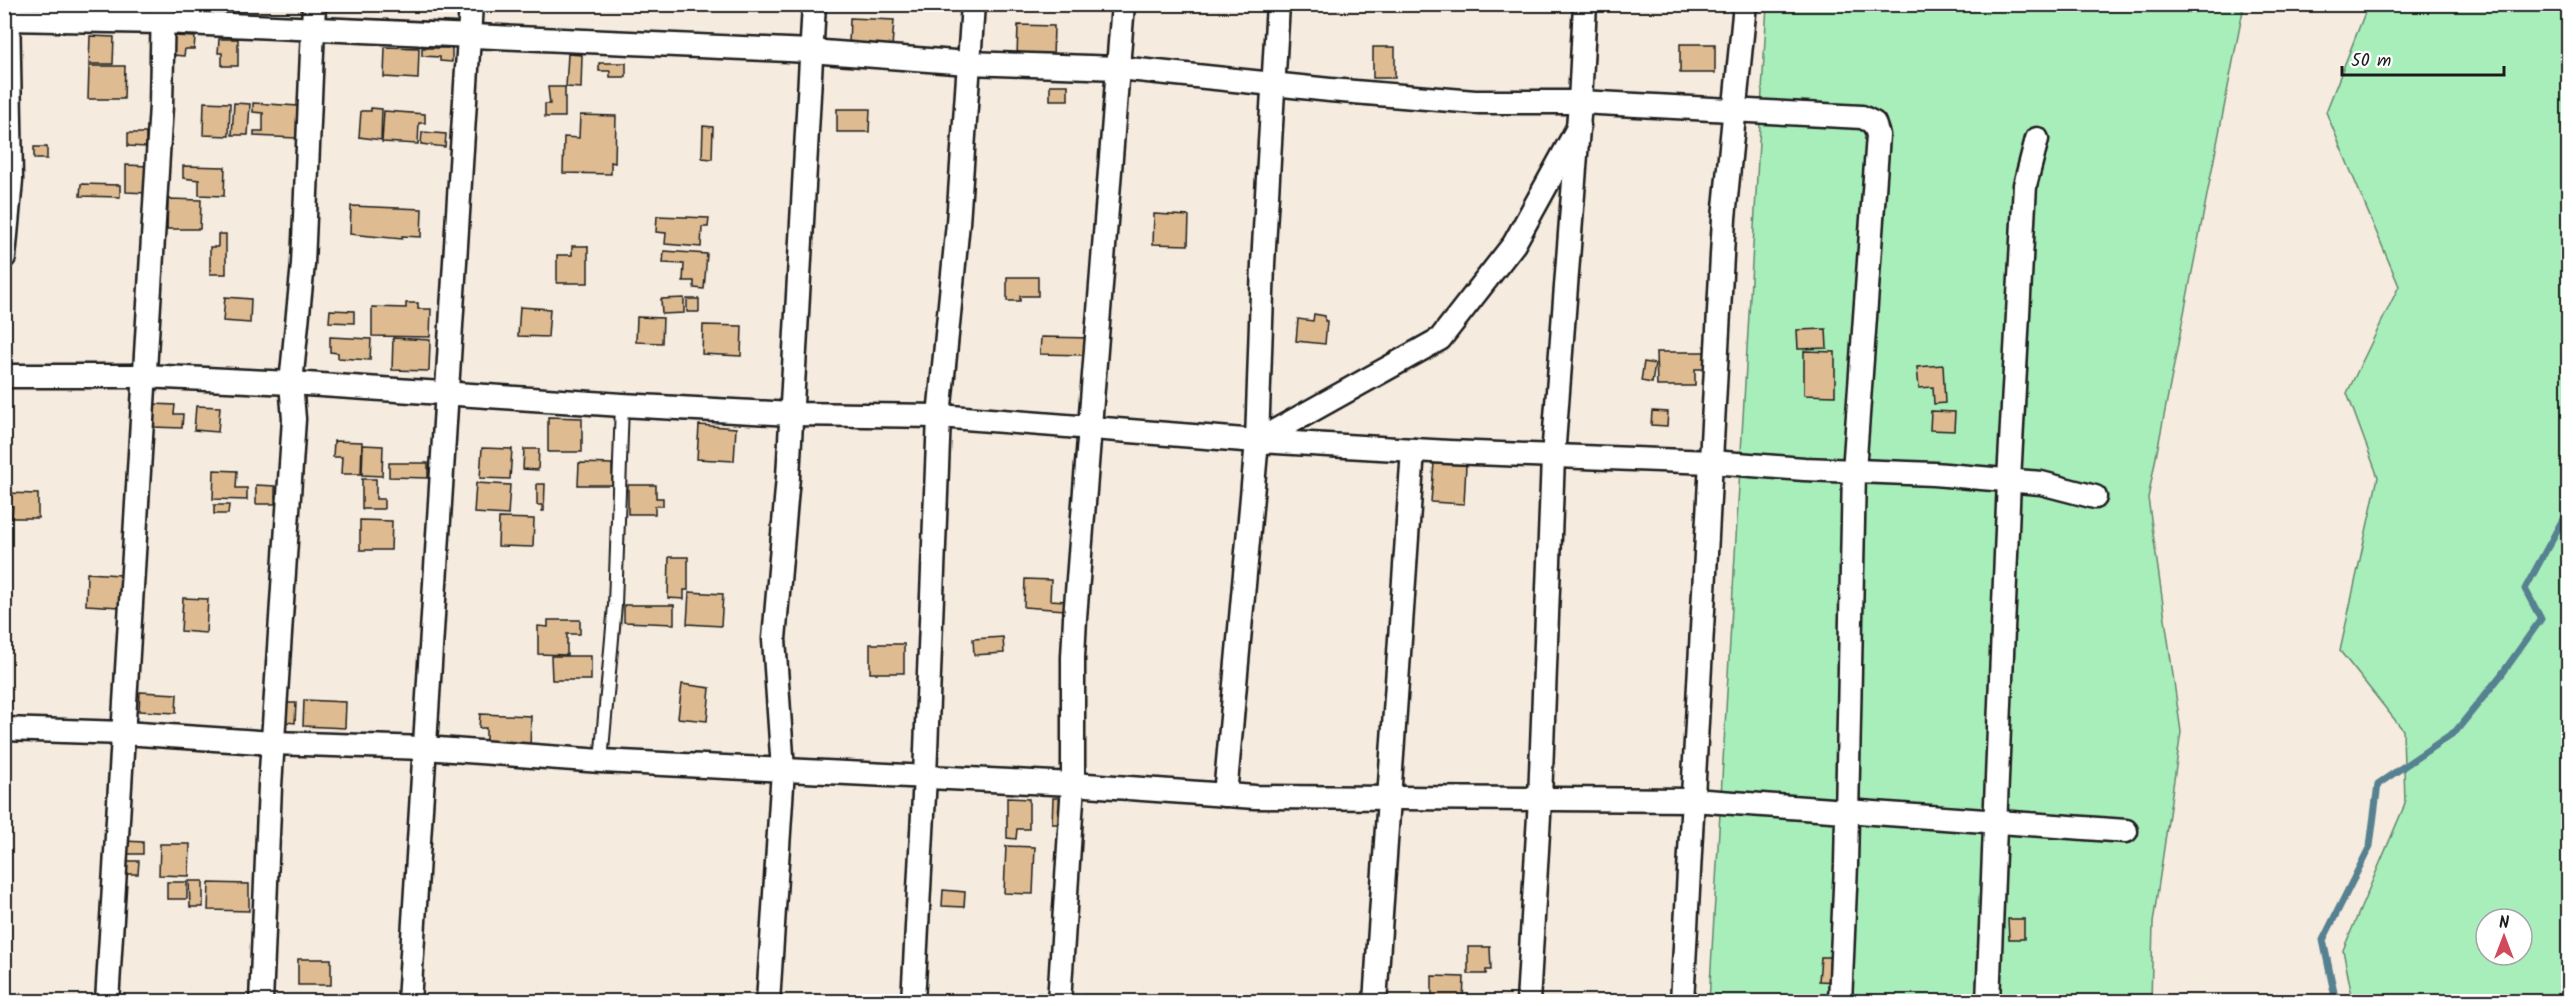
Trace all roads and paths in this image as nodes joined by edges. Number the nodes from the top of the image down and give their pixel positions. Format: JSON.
{"nodes":[{"id":1,"x":314,"y":4,"type":"edge"},
{"id":2,"x":471,"y":4,"type":"edge"},
{"id":3,"x":813,"y":4,"type":"edge"},
{"id":4,"x":973,"y":4,"type":"edge"},
{"id":5,"x":1124,"y":4,"type":"edge"},
{"id":6,"x":1278,"y":4,"type":"edge"},
{"id":7,"x":1585,"y":4,"type":"edge"},
{"id":8,"x":1744,"y":4,"type":"edge"},
{"id":9,"x":7,"y":12,"type":"edge"},
{"id":10,"x":163,"y":13,"type":"edge"},
{"id":11,"x":313,"y":28,"type":"junction"},
{"id":12,"x":469,"y":36,"type":"junction"},
{"id":13,"x":810,"y":51,"type":"junction"},
{"id":14,"x":968,"y":63,"type":"junction"},
{"id":15,"x":1119,"y":68,"type":"junction"},
{"id":16,"x":1274,"y":84,"type":"junction"},
{"id":17,"x":1580,"y":102,"type":"junction"},
{"id":18,"x":1735,"y":109,"type":"junction"},
{"id":19,"x":1579,"y":126,"type":"junction"},
{"id":20,"x":2037,"y":139,"type":"dead end"},
{"id":21,"x":4,"y":257,"type":"edge"},
{"id":22,"x":4,"y":376,"type":"edge"},
{"id":23,"x":144,"y":376,"type":"junction"},
{"id":24,"x":291,"y":383,"type":"junction"},
{"id":25,"x":447,"y":394,"type":"junction"},
{"id":26,"x":622,"y":405,"type":"junction"},
{"id":27,"x":791,"y":414,"type":"junction"},
{"id":28,"x":939,"y":416,"type":"junction"},
{"id":29,"x":1090,"y":429,"type":"junction"},
{"id":30,"x":1257,"y":441,"type":"junction"},
{"id":31,"x":1413,"y":450,"type":"junction"},
{"id":32,"x":1553,"y":457,"type":"junction"},
{"id":33,"x":1711,"y":462,"type":"junction"},
{"id":34,"x":1854,"y":471,"type":"junction"},
{"id":35,"x":2009,"y":480,"type":"junction"},
{"id":36,"x":2095,"y":496,"type":"dead end"},
{"id":37,"x":4,"y":729,"type":"edge"},
{"id":38,"x":124,"y":733,"type":"junction"},
{"id":39,"x":273,"y":743,"type":"junction"},
{"id":40,"x":425,"y":748,"type":"junction"},
{"id":41,"x":601,"y":761,"type":"junction"},
{"id":42,"x":783,"y":770,"type":"junction"},
{"id":43,"x":926,"y":776,"type":"junction"},
{"id":44,"x":1073,"y":784,"type":"junction"},
{"id":45,"x":1225,"y":795,"type":"junction"},
{"id":46,"x":1388,"y":798,"type":"junction"},
{"id":47,"x":1540,"y":799,"type":"junction"},
{"id":48,"x":1692,"y":800,"type":"junction"},
{"id":49,"x":1846,"y":810,"type":"junction"},
{"id":50,"x":1996,"y":821,"type":"junction"},
{"id":51,"x":2126,"y":831,"type":"dead end"},
{"id":52,"x":107,"y":1002,"type":"edge"},
{"id":53,"x":261,"y":1002,"type":"edge"},
{"id":54,"x":410,"y":1002,"type":"edge"},
{"id":55,"x":768,"y":1002,"type":"edge"},
{"id":56,"x":913,"y":1002,"type":"edge"},
{"id":57,"x":1059,"y":1002,"type":"edge"},
{"id":58,"x":1375,"y":1002,"type":"edge"},
{"id":59,"x":1528,"y":1002,"type":"edge"},
{"id":60,"x":1682,"y":1002,"type":"edge"},
{"id":61,"x":1840,"y":1002,"type":"edge"},
{"id":62,"x":1988,"y":1002,"type":"edge"}],
"edges":[{"from":1,"to":11,"type":"street"},
{"from":2,"to":12,"type":"street"},
{"from":3,"to":13,"type":"street"},
{"from":4,"to":14,"type":"street"},
{"from":5,"to":15,"type":"street"},
{"from":6,"to":16,"type":"street"},
{"from":7,"to":17,"type":"street"},
{"from":8,"to":18,"type":"street"},
{"from":9,"to":10,"type":"street"},
{"from":9,"to":21,"type":"street"},
{"from":10,"to":11,"type":"street"},
{"from":10,"to":23,"type":"street"},
{"from":11,"to":12,"type":"street"},
{"from":11,"to":24,"type":"street"},
{"from":12,"to":13,"type":"street"},
{"from":12,"to":25,"type":"street"},
{"from":13,"to":14,"type":"street"},
{"from":13,"to":27,"type":"street"},
{"from":14,"to":15,"type":"street"},
{"from":14,"to":28,"type":"street"},
{"from":15,"to":16,"type":"street"},
{"from":15,"to":29,"type":"street"},
{"from":16,"to":17,"type":"street"},
{"from":16,"to":30,"type":"street"},
{"from":17,"to":18,"type":"street"},
{"from":17,"to":19,"type":"street"},
{"from":18,"to":33,"type":"street"},
{"from":18,"to":34,"type":"street"},
{"from":19,"to":30,"type":"street"},
{"from":19,"to":32,"type":"street"},
{"from":20,"to":35,"type":"street"},
{"from":22,"to":23,"type":"street"},
{"from":23,"to":24,"type":"street"},
{"from":23,"to":38,"type":"street"},
{"from":24,"to":25,"type":"street"},
{"from":24,"to":39,"type":"street"},
{"from":25,"to":26,"type":"street"},
{"from":25,"to":40,"type":"street"},
{"from":26,"to":27,"type":"street"},
{"from":26,"to":41,"type":"lane"},
{"from":27,"to":28,"type":"street"},
{"from":27,"to":42,"type":"street"},
{"from":28,"to":29,"type":"street"},
{"from":28,"to":43,"type":"street"},
{"from":29,"to":30,"type":"street"},
{"from":29,"to":44,"type":"street"},
{"from":30,"to":31,"type":"street"},
{"from":30,"to":45,"type":"street"},
{"from":31,"to":32,"type":"street"},
{"from":31,"to":46,"type":"street"},
{"from":32,"to":33,"type":"street"},
{"from":32,"to":47,"type":"street"},
{"from":33,"to":34,"type":"street"},
{"from":33,"to":48,"type":"street"},
{"from":34,"to":35,"type":"street"},
{"from":34,"to":49,"type":"street"},
{"from":35,"to":36,"type":"street"},
{"from":35,"to":50,"type":"street"},
{"from":37,"to":38,"type":"street"},
{"from":38,"to":39,"type":"street"},
{"from":38,"to":52,"type":"street"},
{"from":39,"to":40,"type":"street"},
{"from":39,"to":53,"type":"street"},
{"from":40,"to":41,"type":"street"},
{"from":40,"to":54,"type":"street"},
{"from":41,"to":42,"type":"street"},
{"from":42,"to":43,"type":"street"},
{"from":42,"to":55,"type":"street"},
{"from":43,"to":44,"type":"street"},
{"from":43,"to":56,"type":"street"},
{"from":44,"to":45,"type":"street"},
{"from":44,"to":57,"type":"street"},
{"from":45,"to":46,"type":"street"},
{"from":46,"to":47,"type":"street"},
{"from":46,"to":58,"type":"street"},
{"from":47,"to":48,"type":"street"},
{"from":47,"to":59,"type":"street"},
{"from":48,"to":49,"type":"street"},
{"from":48,"to":60,"type":"street"},
{"from":49,"to":50,"type":"street"},
{"from":49,"to":61,"type":"street"},
{"from":50,"to":51,"type":"street"},
{"from":50,"to":62,"type":"street"}]}
